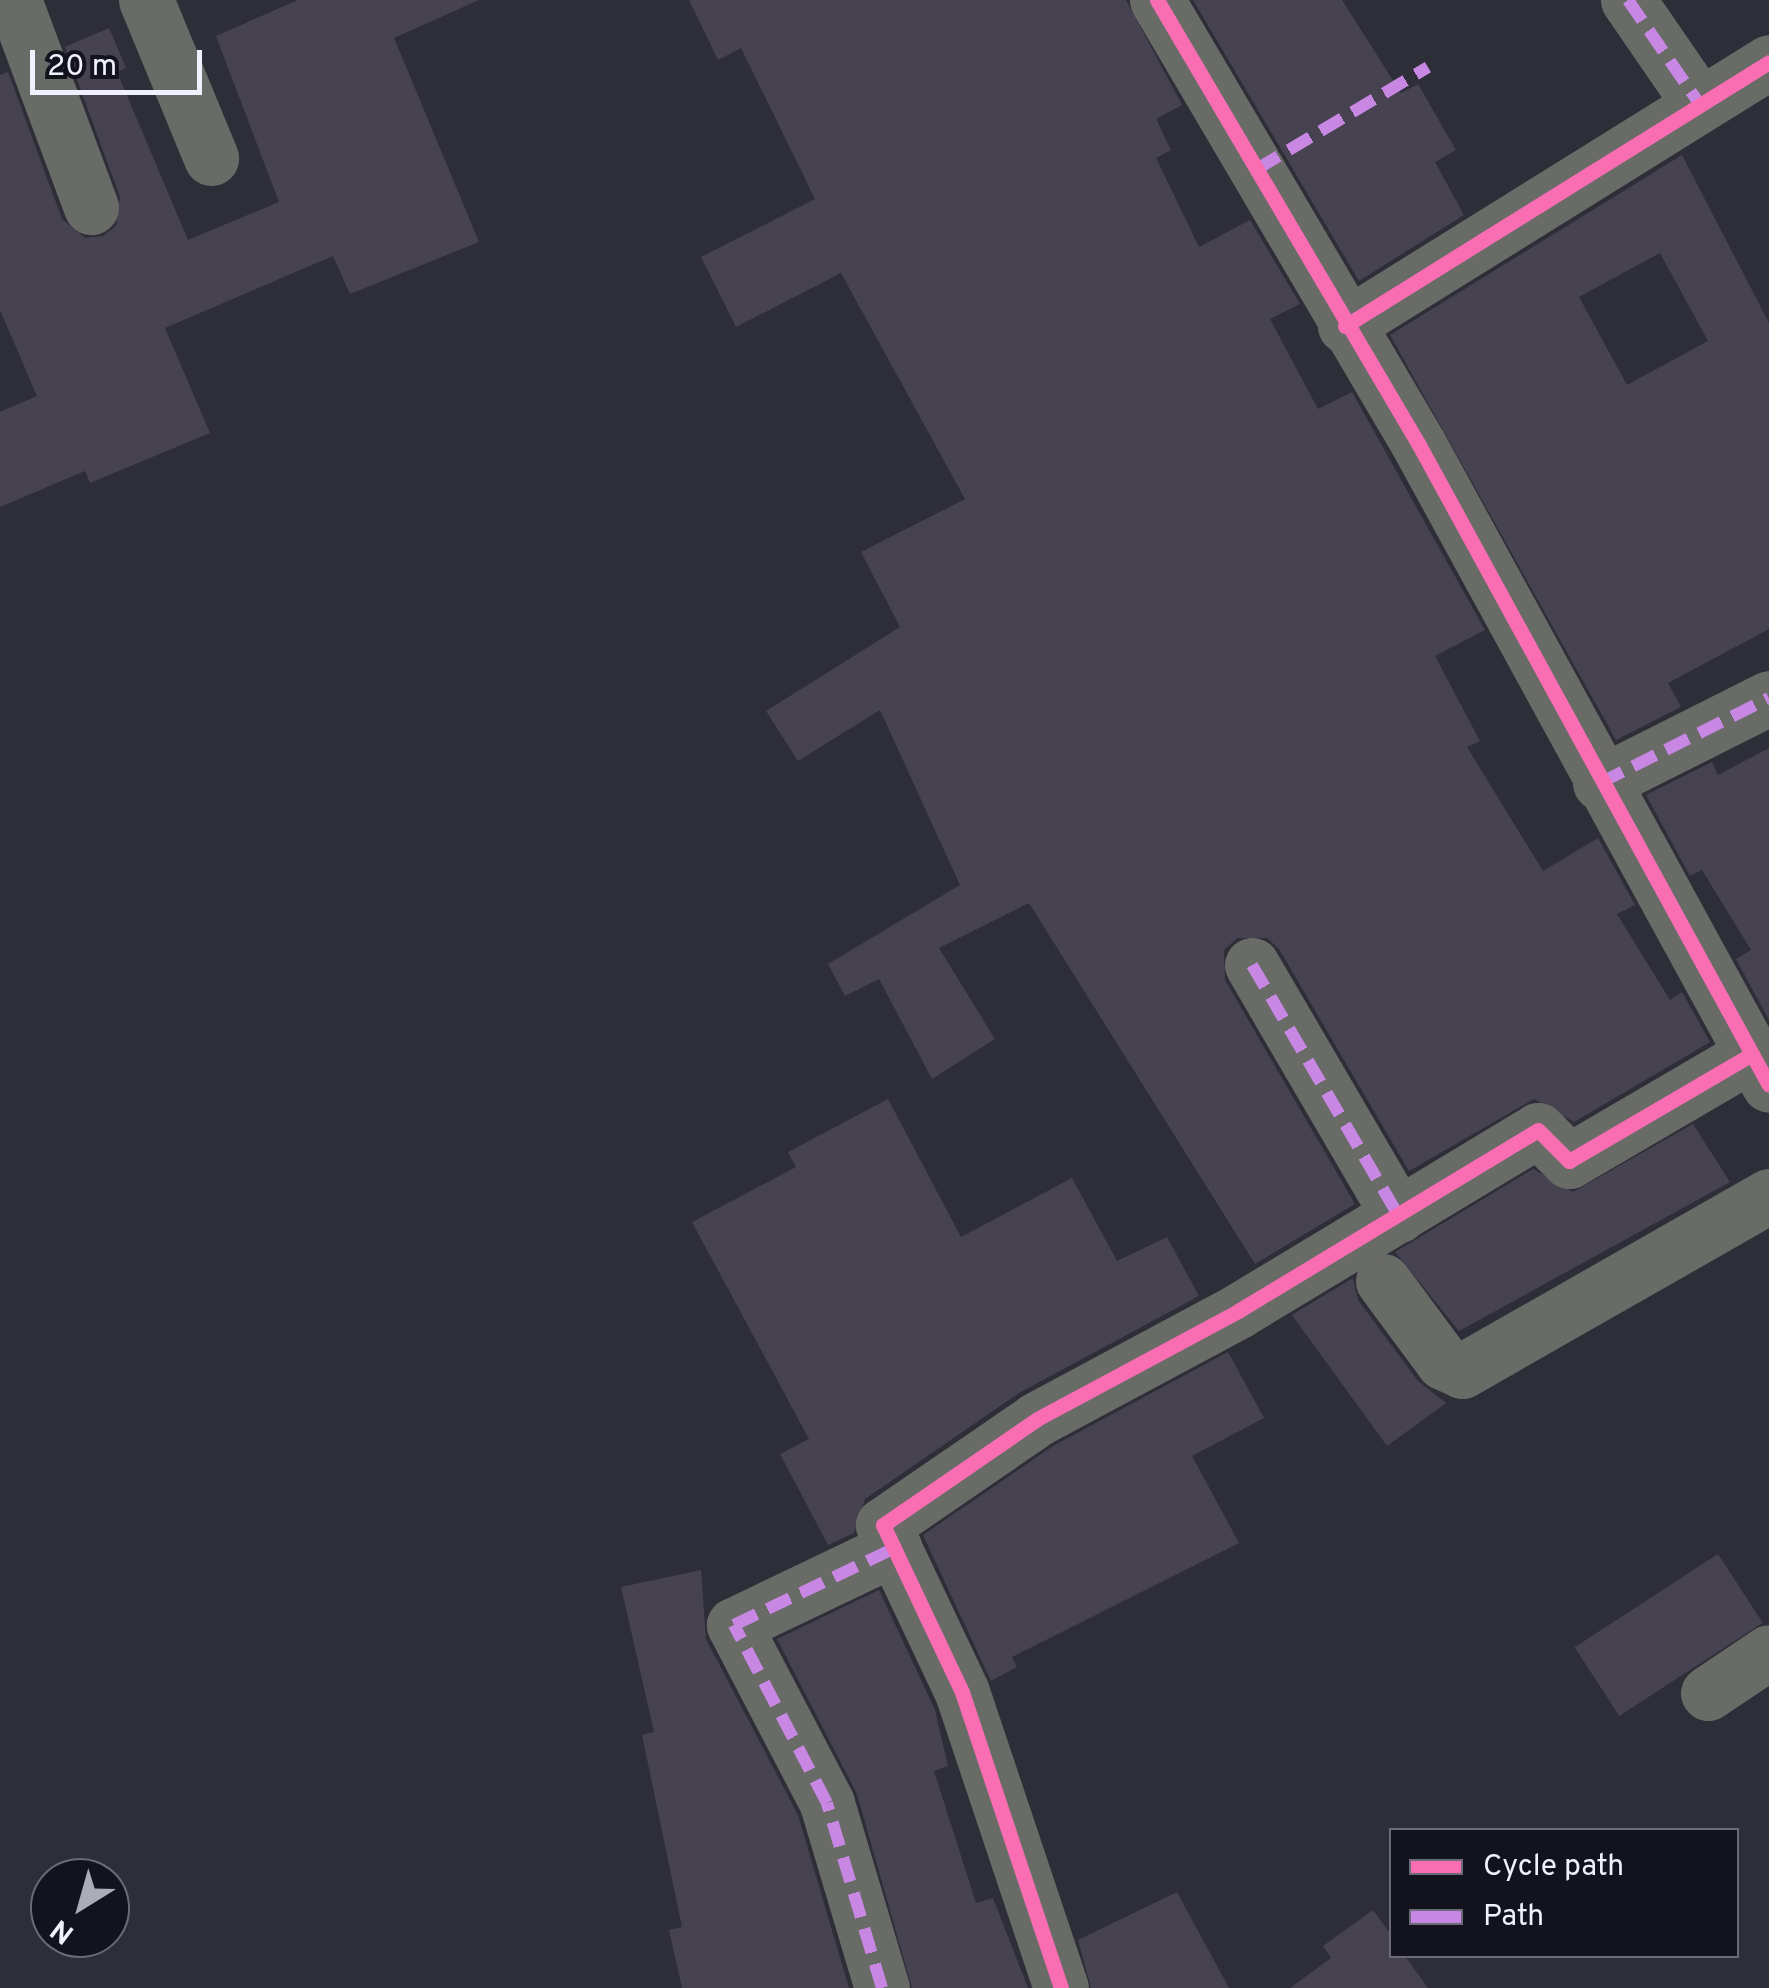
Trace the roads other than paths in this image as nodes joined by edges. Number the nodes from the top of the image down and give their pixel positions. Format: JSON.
{"nodes":[{"id":1,"x":14,"y":0,"type":"edge"},
{"id":2,"x":146,"y":0,"type":"edge"},
{"id":3,"x":1157,"y":0,"type":"edge"},
{"id":4,"x":1628,"y":0,"type":"edge"},
{"id":5,"x":1769,"y":62,"type":"edge"},
{"id":6,"x":1698,"y":102,"type":"junction"},
{"id":7,"x":212,"y":158,"type":"dead end"},
{"id":8,"x":91,"y":208,"type":"dead end"},
{"id":9,"x":1345,"y":326,"type":"junction"},
{"id":10,"x":1769,"y":698,"type":"edge"},
{"id":11,"x":1600,"y":782,"type":"junction"},
{"id":12,"x":1252,"y":964,"type":"dead end"},
{"id":13,"x":1761,"y":1070,"type":"edge"},
{"id":14,"x":1769,"y":1196,"type":"edge"},
{"id":15,"x":1398,"y":1215,"type":"junction"},
{"id":16,"x":1384,"y":1281,"type":"dead end"},
{"id":17,"x":895,"y":1548,"type":"junction"},
{"id":18,"x":1769,"y":1652,"type":"edge"},
{"id":19,"x":1708,"y":1693,"type":"dead end"},
{"id":20,"x":882,"y":1988,"type":"edge"},
{"id":21,"x":1061,"y":1988,"type":"edge"}],
"edges":[{"from":1,"to":8,"type":"street"},
{"from":2,"to":7,"type":"street"},
{"from":3,"to":9,"type":"street"},
{"from":4,"to":6,"type":"street"},
{"from":5,"to":6,"type":"street"},
{"from":6,"to":9,"type":"street"},
{"from":9,"to":11,"type":"street"},
{"from":10,"to":11,"type":"street"},
{"from":11,"to":13,"type":"street"},
{"from":12,"to":15,"type":"street"},
{"from":13,"to":15,"type":"street"},
{"from":14,"to":16,"type":"street"},
{"from":15,"to":17,"type":"street"},
{"from":17,"to":20,"type":"street"},
{"from":17,"to":21,"type":"street"},
{"from":18,"to":19,"type":"street"}]}
